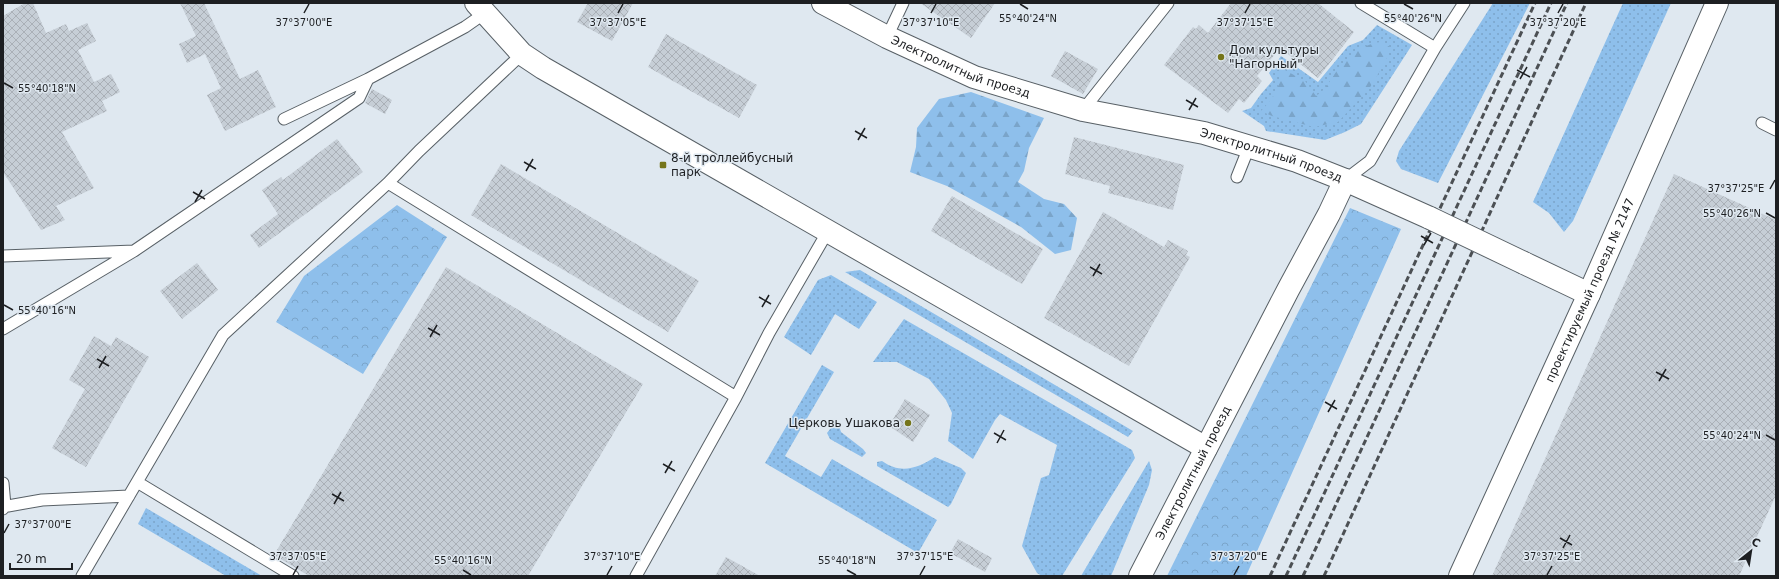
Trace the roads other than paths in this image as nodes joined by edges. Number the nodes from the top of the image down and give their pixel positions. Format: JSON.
{"nodes":[{"id":1,"x":823,"y":3,"type":"edge"},
{"id":2,"x":903,"y":3,"type":"edge"},
{"id":3,"x":1168,"y":3,"type":"edge"},
{"id":4,"x":1361,"y":3,"type":"edge"},
{"id":5,"x":1464,"y":3,"type":"edge"},
{"id":6,"x":1717,"y":3,"type":"edge"},
{"id":7,"x":480,"y":8,"type":"edge"},
{"id":8,"x":887,"y":37,"type":"junction"},
{"id":9,"x":1435,"y":48,"type":"junction"},
{"id":10,"x":522,"y":54,"type":"junction"},
{"id":11,"x":368,"y":79,"type":"junction"},
{"id":12,"x":1083,"y":110,"type":"junction"},
{"id":13,"x":284,"y":119,"type":"dead end"},
{"id":14,"x":1762,"y":124,"type":"dead end"},
{"id":15,"x":1776,"y":130,"type":"edge"},
{"id":16,"x":1250,"y":147,"type":"junction"},
{"id":17,"x":1237,"y":176,"type":"dead end"},
{"id":18,"x":1345,"y":180,"type":"junction"},
{"id":19,"x":388,"y":183,"type":"junction"},
{"id":20,"x":828,"y":231,"type":"junction"},
{"id":21,"x":134,"y":250,"type":"junction"},
{"id":22,"x":3,"y":256,"type":"edge"},
{"id":23,"x":1589,"y":294,"type":"junction"},
{"id":24,"x":3,"y":329,"type":"edge"},
{"id":25,"x":736,"y":397,"type":"junction"},
{"id":26,"x":1206,"y":448,"type":"junction"},
{"id":27,"x":137,"y":482,"type":"junction"},
{"id":28,"x":3,"y":483,"type":"edge"},
{"id":29,"x":129,"y":496,"type":"junction"},
{"id":30,"x":6,"y":507,"type":"edge"},
{"id":31,"x":82,"y":576,"type":"edge"},
{"id":32,"x":293,"y":576,"type":"edge"},
{"id":33,"x":636,"y":576,"type":"edge"},
{"id":34,"x":1140,"y":576,"type":"edge"},
{"id":35,"x":1460,"y":576,"type":"edge"}],
"edges":[{"from":1,"to":8,"type":"street","name":"Электролитный проезд"},
{"from":2,"to":8,"type":"lane"},
{"from":3,"to":12,"type":"lane"},
{"from":4,"to":9,"type":"lane"},
{"from":5,"to":9,"type":"lane"},
{"from":6,"to":23,"type":"street","name":"проектируемый проезд № 2147"},
{"from":7,"to":10,"type":"street"},
{"from":7,"to":11,"type":"lane"},
{"from":8,"to":12,"type":"street","name":"Электролитный проезд"},
{"from":9,"to":18,"type":"lane"},
{"from":10,"to":19,"type":"lane"},
{"from":10,"to":20,"type":"street"},
{"from":11,"to":13,"type":"lane"},
{"from":11,"to":21,"type":"lane"},
{"from":12,"to":16,"type":"street","name":"Электролитный проезд"},
{"from":14,"to":15,"type":"lane"},
{"from":16,"to":17,"type":"lane"},
{"from":16,"to":18,"type":"street","name":"Электролитный проезд"},
{"from":18,"to":23,"type":"street","bridge":true},
{"from":18,"to":26,"type":"street","name":"Электролитный проезд"},
{"from":19,"to":25,"type":"lane"},
{"from":19,"to":27,"type":"lane"},
{"from":20,"to":25,"type":"lane"},
{"from":20,"to":26,"type":"street"},
{"from":21,"to":22,"type":"lane"},
{"from":21,"to":24,"type":"lane"},
{"from":23,"to":35,"type":"street","name":"проектируемый проезд № 2147"},
{"from":25,"to":33,"type":"lane"},
{"from":26,"to":34,"type":"street","name":"Электролитный проезд"},
{"from":27,"to":29,"type":"lane"},
{"from":27,"to":32,"type":"lane"},
{"from":28,"to":30,"type":"lane"},
{"from":29,"to":30,"type":"lane"},
{"from":29,"to":31,"type":"lane"}]}
